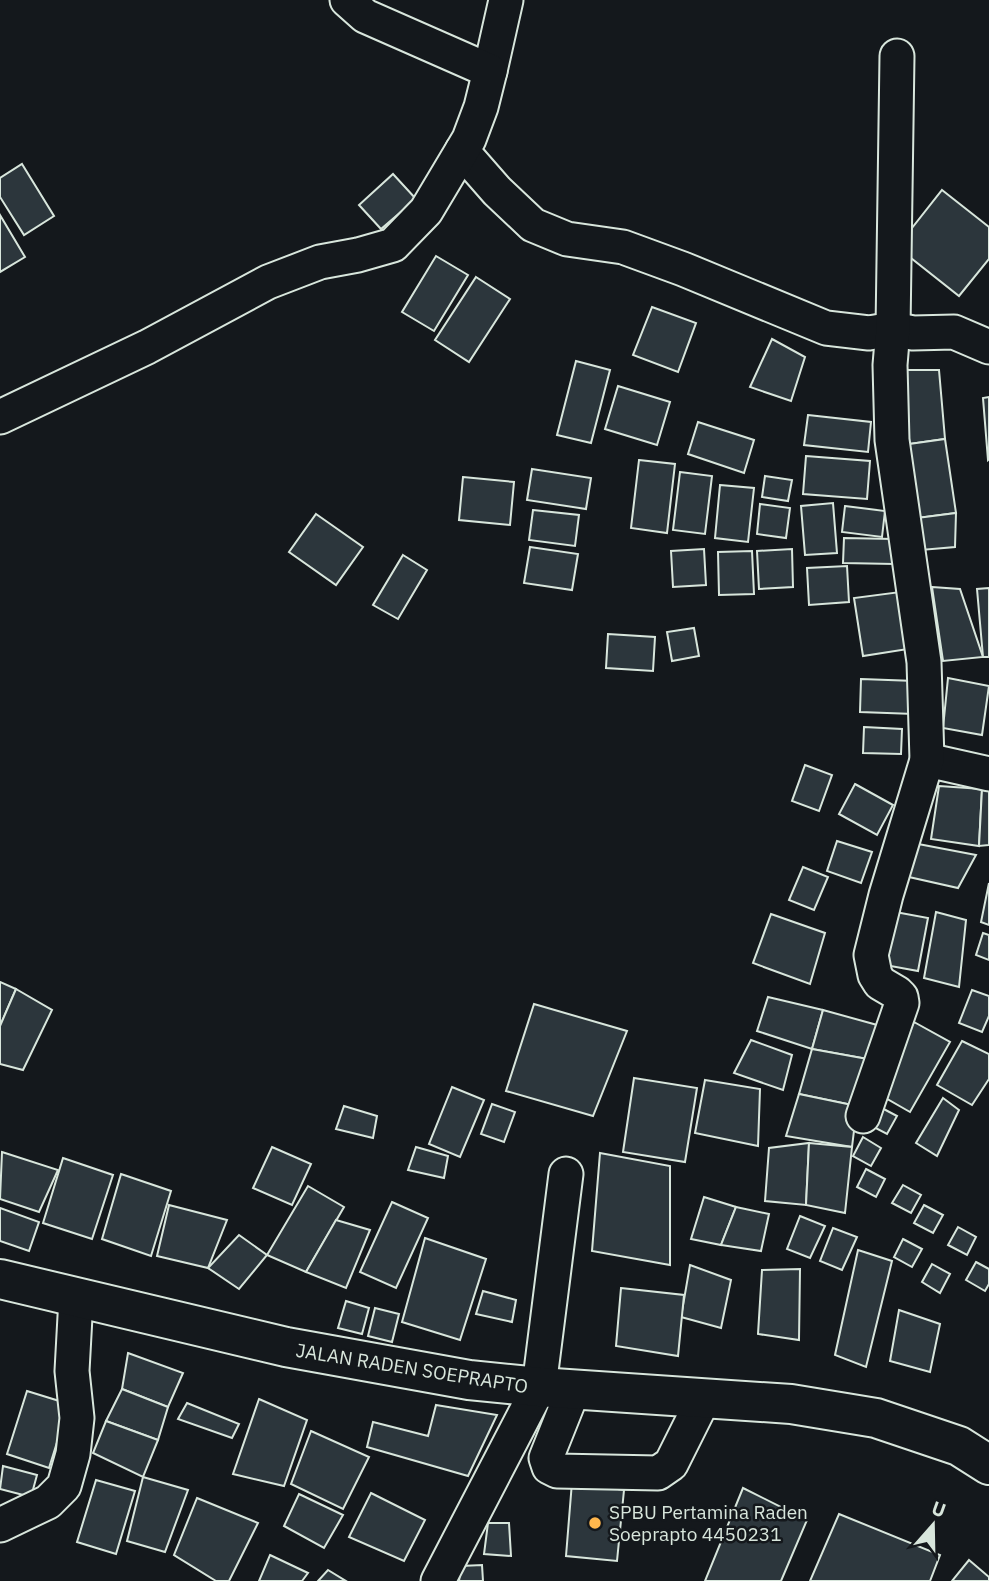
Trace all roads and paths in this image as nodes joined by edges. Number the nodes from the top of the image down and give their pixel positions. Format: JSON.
{"nodes":[{"id":1,"x":347,"y":0,"type":"edge"},
{"id":2,"x":506,"y":0,"type":"edge"},
{"id":3,"x":897,"y":56,"type":"dead end"},
{"id":4,"x":490,"y":71,"type":"junction"},
{"id":5,"x":462,"y":151,"type":"junction"},
{"id":6,"x":893,"y":329,"type":"junction"},
{"id":7,"x":989,"y":347,"type":"edge"},
{"id":8,"x":0,"y":417,"type":"edge"},
{"id":9,"x":927,"y":760,"type":"junction"},
{"id":10,"x":989,"y":774,"type":"edge"},
{"id":11,"x":863,"y":1116,"type":"dead end"},
{"id":12,"x":566,"y":1174,"type":"dead end"},
{"id":13,"x":0,"y":1279,"type":"edge"},
{"id":14,"x":76,"y":1298,"type":"junction"},
{"id":15,"x":557,"y":1388,"type":"junction"},
{"id":16,"x":704,"y":1398,"type":"junction"},
{"id":17,"x":989,"y":1465,"type":"edge"},
{"id":18,"x":0,"y":1525,"type":"edge"},
{"id":19,"x":438,"y":1581,"type":"edge"}],
"edges":[{"from":1,"to":4,"type":"street"},
{"from":2,"to":4,"type":"street"},
{"from":3,"to":6,"type":"street"},
{"from":4,"to":5,"type":"street"},
{"from":5,"to":6,"type":"street"},
{"from":5,"to":8,"type":"street"},
{"from":6,"to":7,"type":"street"},
{"from":6,"to":9,"type":"street"},
{"from":9,"to":10,"type":"street"},
{"from":9,"to":11,"type":"street"},
{"from":12,"to":15,"type":"street"},
{"from":13,"to":14,"type":"highway","name":"JALAN RADEN SOEPRAPTO"},
{"from":14,"to":15,"type":"highway","name":"JALAN RADEN SOEPRAPTO"},
{"from":14,"to":18,"type":"street"},
{"from":15,"to":16,"type":"highway","name":"JALAN RADEN SOEPRAPTO"},
{"from":15,"to":16,"type":"street"},
{"from":15,"to":19,"type":"street"},
{"from":16,"to":17,"type":"highway","name":"JALAN RADEN SOEPRAPTO"}]}
